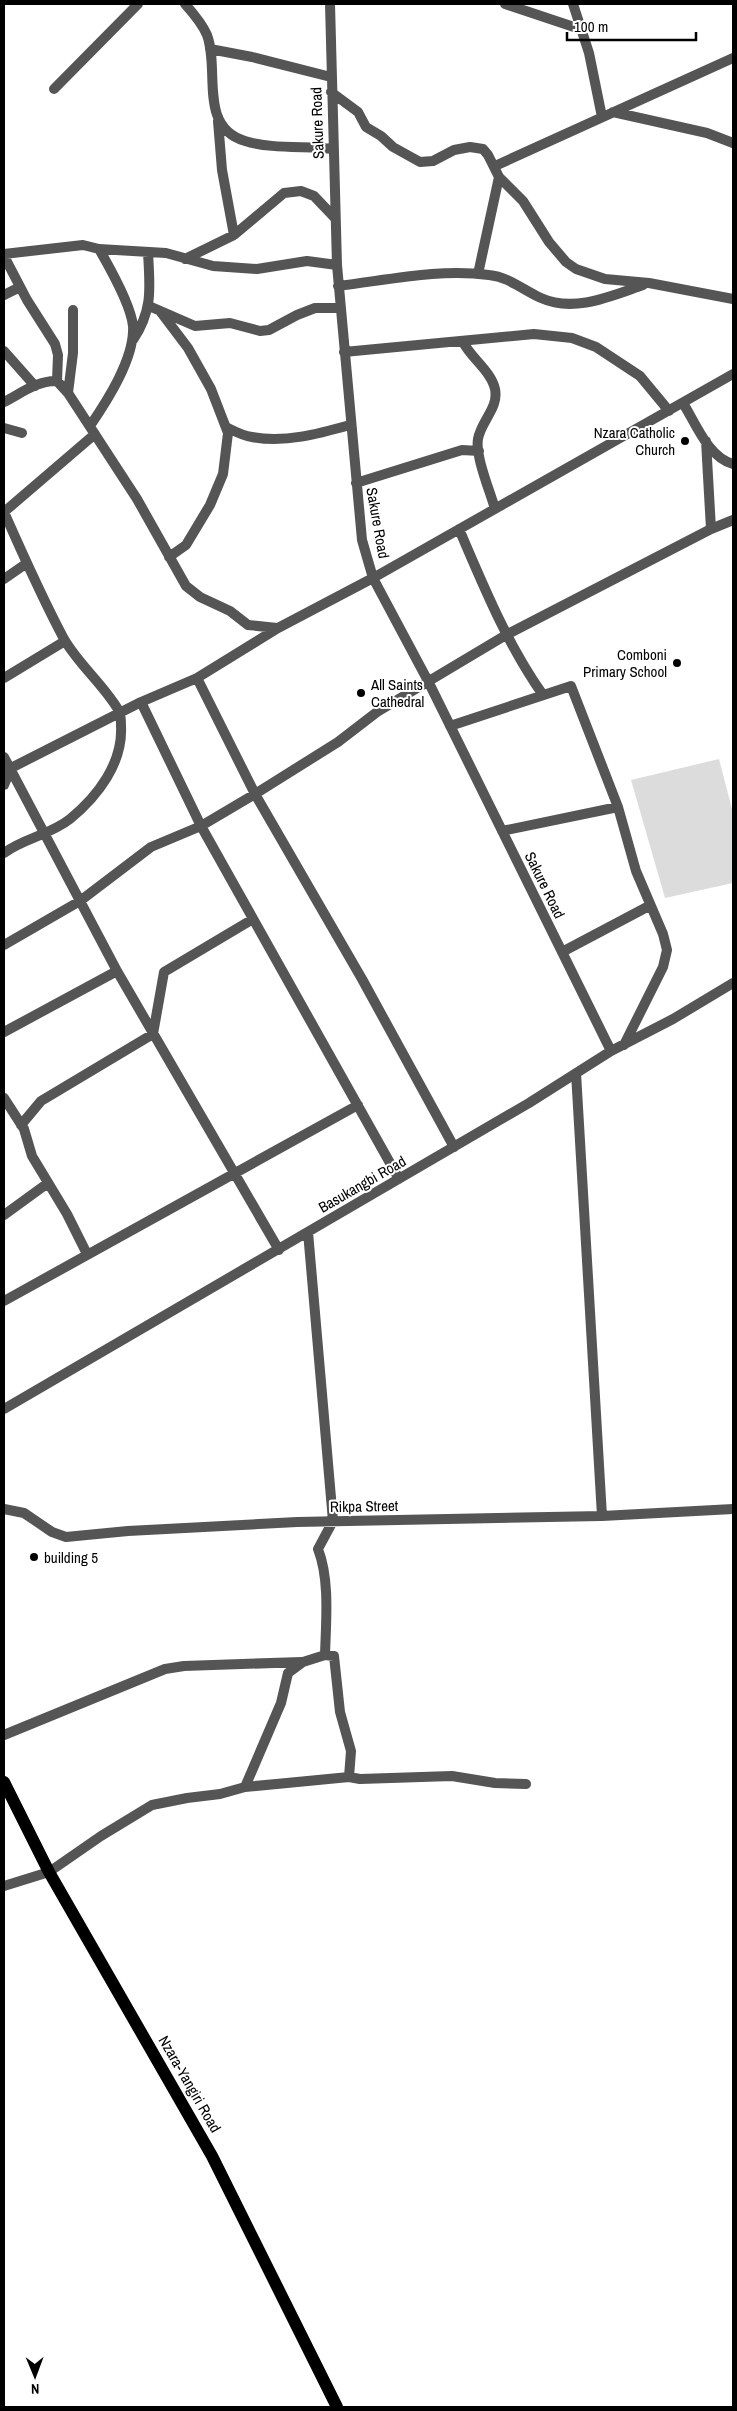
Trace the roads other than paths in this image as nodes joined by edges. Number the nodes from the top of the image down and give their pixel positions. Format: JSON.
{"nodes":[{"id":1,"x":138,"y":4,"type":"edge"},
{"id":2,"x":185,"y":4,"type":"edge"},
{"id":3,"x":330,"y":4,"type":"edge"},
{"id":4,"x":505,"y":4,"type":"edge"},
{"id":5,"x":573,"y":4,"type":"edge"},
{"id":6,"x":583,"y":30,"type":"junction"},
{"id":7,"x":210,"y":49,"type":"junction"},
{"id":8,"x":733,"y":58,"type":"edge"},
{"id":9,"x":331,"y":77,"type":"junction"},
{"id":10,"x":54,"y":88,"type":"dead end"},
{"id":11,"x":331,"y":92,"type":"junction"},
{"id":12,"x":613,"y":112,"type":"junction"},
{"id":13,"x":218,"y":117,"type":"junction"},
{"id":14,"x":602,"y":117,"type":"junction"},
{"id":15,"x":733,"y":143,"type":"edge"},
{"id":16,"x":333,"y":149,"type":"junction"},
{"id":17,"x":495,"y":166,"type":"junction"},
{"id":18,"x":499,"y":177,"type":"junction"},
{"id":19,"x":335,"y":218,"type":"junction"},
{"id":20,"x":234,"y":235,"type":"junction"},
{"id":21,"x":99,"y":250,"type":"junction"},
{"id":22,"x":148,"y":253,"type":"junction"},
{"id":23,"x":4,"y":255,"type":"edge"},
{"id":24,"x":185,"y":259,"type":"junction"},
{"id":25,"x":337,"y":265,"type":"junction"},
{"id":26,"x":478,"y":274,"type":"junction"},
{"id":27,"x":649,"y":283,"type":"junction"},
{"id":28,"x":338,"y":286,"type":"junction"},
{"id":29,"x":20,"y":287,"type":"junction"},
{"id":30,"x":4,"y":295,"type":"edge"},
{"id":31,"x":733,"y":299,"type":"edge"},
{"id":32,"x":148,"y":306,"type":"junction"},
{"id":33,"x":340,"y":308,"type":"junction"},
{"id":34,"x":73,"y":310,"type":"dead end"},
{"id":35,"x":160,"y":311,"type":"junction"},
{"id":36,"x":133,"y":340,"type":"junction"},
{"id":37,"x":463,"y":342,"type":"junction"},
{"id":38,"x":4,"y":351,"type":"edge"},
{"id":39,"x":344,"y":352,"type":"junction"},
{"id":40,"x":733,"y":374,"type":"edge"},
{"id":41,"x":57,"y":381,"type":"junction"},
{"id":42,"x":35,"y":386,"type":"junction"},
{"id":43,"x":68,"y":393,"type":"junction"},
{"id":44,"x":4,"y":402,"type":"edge"},
{"id":45,"x":683,"y":403,"type":"junction"},
{"id":46,"x":668,"y":411,"type":"junction"},
{"id":47,"x":350,"y":425,"type":"junction"},
{"id":48,"x":4,"y":428,"type":"edge"},
{"id":49,"x":226,"y":428,"type":"junction"},
{"id":50,"x":92,"y":430,"type":"junction"},
{"id":51,"x":22,"y":433,"type":"dead end"},
{"id":52,"x":706,"y":441,"type":"junction"},
{"id":53,"x":478,"y":452,"type":"junction"},
{"id":54,"x":733,"y":464,"type":"edge"},
{"id":55,"x":356,"y":483,"type":"junction"},
{"id":56,"x":495,"y":509,"type":"junction"},
{"id":57,"x":4,"y":512,"type":"edge"},
{"id":58,"x":733,"y":520,"type":"edge"},
{"id":59,"x":459,"y":529,"type":"junction"},
{"id":60,"x":711,"y":529,"type":"junction"},
{"id":61,"x":169,"y":557,"type":"junction"},
{"id":62,"x":28,"y":564,"type":"junction"},
{"id":63,"x":373,"y":578,"type":"junction"},
{"id":64,"x":4,"y":579,"type":"edge"},
{"id":65,"x":278,"y":628,"type":"junction"},
{"id":66,"x":506,"y":635,"type":"junction"},
{"id":67,"x":66,"y":641,"type":"junction"},
{"id":68,"x":4,"y":678,"type":"edge"},
{"id":69,"x":197,"y":678,"type":"junction"},
{"id":70,"x":428,"y":682,"type":"junction"},
{"id":71,"x":543,"y":695,"type":"junction"},
{"id":72,"x":141,"y":702,"type":"junction"},
{"id":73,"x":120,"y":713,"type":"junction"},
{"id":74,"x":450,"y":726,"type":"junction"},
{"id":75,"x":4,"y":757,"type":"edge"},
{"id":76,"x":11,"y":768,"type":"junction"},
{"id":77,"x":4,"y":785,"type":"edge"},
{"id":78,"x":255,"y":794,"type":"junction"},
{"id":79,"x":618,"y":807,"type":"junction"},
{"id":80,"x":201,"y":826,"type":"junction"},
{"id":81,"x":502,"y":831,"type":"junction"},
{"id":82,"x":45,"y":834,"type":"junction"},
{"id":83,"x":4,"y":853,"type":"edge"},
{"id":84,"x":80,"y":901,"type":"junction"},
{"id":85,"x":649,"y":906,"type":"junction"},
{"id":86,"x":253,"y":919,"type":"junction"},
{"id":87,"x":4,"y":945,"type":"edge"},
{"id":88,"x":562,"y":952,"type":"junction"},
{"id":89,"x":117,"y":971,"type":"junction"},
{"id":90,"x":733,"y":983,"type":"edge"},
{"id":91,"x":4,"y":1032,"type":"edge"},
{"id":92,"x":153,"y":1034,"type":"junction"},
{"id":93,"x":624,"y":1044,"type":"junction"},
{"id":94,"x":611,"y":1051,"type":"junction"},
{"id":95,"x":576,"y":1073,"type":"junction"},
{"id":96,"x":4,"y":1098,"type":"edge"},
{"id":97,"x":358,"y":1105,"type":"junction"},
{"id":98,"x":21,"y":1125,"type":"junction"},
{"id":99,"x":454,"y":1147,"type":"junction"},
{"id":100,"x":233,"y":1172,"type":"junction"},
{"id":101,"x":399,"y":1180,"type":"junction"},
{"id":102,"x":48,"y":1183,"type":"junction"},
{"id":103,"x":4,"y":1215,"type":"edge"},
{"id":104,"x":308,"y":1232,"type":"junction"},
{"id":105,"x":279,"y":1250,"type":"junction"},
{"id":106,"x":87,"y":1254,"type":"junction"},
{"id":107,"x":4,"y":1301,"type":"edge"},
{"id":108,"x":4,"y":1410,"type":"edge"},
{"id":109,"x":4,"y":1508,"type":"edge"},
{"id":110,"x":733,"y":1509,"type":"edge"},
{"id":111,"x":602,"y":1516,"type":"junction"},
{"id":112,"x":333,"y":1521,"type":"junction"},
{"id":113,"x":324,"y":1654,"type":"junction"},
{"id":114,"x":303,"y":1662,"type":"junction"},
{"id":115,"x":4,"y":1736,"type":"edge"},
{"id":116,"x":349,"y":1777,"type":"junction"},
{"id":117,"x":4,"y":1782,"type":"edge"},
{"id":118,"x":526,"y":1784,"type":"dead end"},
{"id":119,"x":245,"y":1787,"type":"junction"},
{"id":120,"x":49,"y":1872,"type":"junction"},
{"id":121,"x":4,"y":1886,"type":"edge"},
{"id":122,"x":337,"y":2407,"type":"edge"}],
"edges":[{"from":1,"to":10,"type":"street"},
{"from":2,"to":7,"type":"street"},
{"from":3,"to":9,"type":"street","name":"Sakure Road"},
{"from":4,"to":6,"type":"street"},
{"from":5,"to":6,"type":"street"},
{"from":6,"to":14,"type":"street"},
{"from":7,"to":9,"type":"street"},
{"from":7,"to":13,"type":"street"},
{"from":8,"to":12,"type":"street"},
{"from":9,"to":11,"type":"street","name":"Sakure Road"},
{"from":11,"to":16,"type":"street","name":"Sakure Road"},
{"from":11,"to":17,"type":"street"},
{"from":12,"to":14,"type":"street"},
{"from":12,"to":15,"type":"street"},
{"from":13,"to":16,"type":"street"},
{"from":13,"to":20,"type":"street"},
{"from":14,"to":17,"type":"street"},
{"from":16,"to":19,"type":"street","name":"Sakure Road"},
{"from":17,"to":18,"type":"street"},
{"from":18,"to":26,"type":"street"},
{"from":18,"to":27,"type":"street"},
{"from":19,"to":20,"type":"street"},
{"from":19,"to":25,"type":"street","name":"Sakure Road"},
{"from":20,"to":24,"type":"street"},
{"from":21,"to":22,"type":"street"},
{"from":21,"to":23,"type":"street"},
{"from":21,"to":36,"type":"street"},
{"from":22,"to":24,"type":"street"},
{"from":22,"to":32,"type":"street"},
{"from":23,"to":29,"type":"street"},
{"from":24,"to":25,"type":"street"},
{"from":25,"to":28,"type":"street","name":"Sakure Road"},
{"from":26,"to":27,"type":"street"},
{"from":26,"to":28,"type":"street"},
{"from":27,"to":31,"type":"street"},
{"from":28,"to":33,"type":"street","name":"Sakure Road"},
{"from":29,"to":30,"type":"street"},
{"from":29,"to":41,"type":"street"},
{"from":32,"to":35,"type":"street"},
{"from":32,"to":36,"type":"street"},
{"from":33,"to":35,"type":"street"},
{"from":33,"to":39,"type":"street","name":"Sakure Road"},
{"from":34,"to":43,"type":"street"},
{"from":35,"to":49,"type":"street"},
{"from":36,"to":50,"type":"street"},
{"from":37,"to":39,"type":"street"},
{"from":37,"to":46,"type":"street"},
{"from":37,"to":53,"type":"street"},
{"from":38,"to":42,"type":"street"},
{"from":39,"to":47,"type":"street","name":"Sakure Road"},
{"from":40,"to":45,"type":"street"},
{"from":41,"to":42,"type":"street"},
{"from":41,"to":43,"type":"street"},
{"from":42,"to":44,"type":"street"},
{"from":43,"to":50,"type":"street"},
{"from":45,"to":46,"type":"street"},
{"from":45,"to":52,"type":"street"},
{"from":46,"to":56,"type":"street"},
{"from":47,"to":49,"type":"street"},
{"from":47,"to":55,"type":"street","name":"Sakure Road"},
{"from":48,"to":51,"type":"street"},
{"from":49,"to":61,"type":"street"},
{"from":50,"to":57,"type":"street"},
{"from":50,"to":61,"type":"street"},
{"from":52,"to":54,"type":"street"},
{"from":52,"to":60,"type":"street"},
{"from":53,"to":55,"type":"street"},
{"from":53,"to":56,"type":"street"},
{"from":55,"to":63,"type":"street","name":"Sakure Road"},
{"from":56,"to":59,"type":"street"},
{"from":57,"to":62,"type":"street"},
{"from":58,"to":60,"type":"street"},
{"from":59,"to":63,"type":"street"},
{"from":59,"to":66,"type":"street"},
{"from":60,"to":66,"type":"street"},
{"from":61,"to":65,"type":"street"},
{"from":62,"to":64,"type":"street"},
{"from":62,"to":67,"type":"street"},
{"from":63,"to":65,"type":"street"},
{"from":63,"to":70,"type":"street","name":"Sakure Road"},
{"from":65,"to":69,"type":"street"},
{"from":66,"to":70,"type":"street"},
{"from":66,"to":71,"type":"street"},
{"from":67,"to":68,"type":"street"},
{"from":67,"to":73,"type":"street"},
{"from":69,"to":72,"type":"street"},
{"from":69,"to":78,"type":"street"},
{"from":70,"to":74,"type":"street","name":"Sakure Road"},
{"from":70,"to":78,"type":"street"},
{"from":71,"to":74,"type":"street"},
{"from":71,"to":79,"type":"street"},
{"from":72,"to":73,"type":"street"},
{"from":72,"to":80,"type":"street"},
{"from":73,"to":76,"type":"street"},
{"from":73,"to":82,"type":"street"},
{"from":74,"to":81,"type":"street","name":"Sakure Road"},
{"from":75,"to":76,"type":"street"},
{"from":76,"to":77,"type":"street"},
{"from":76,"to":82,"type":"street"},
{"from":78,"to":80,"type":"street"},
{"from":78,"to":99,"type":"street"},
{"from":79,"to":81,"type":"street"},
{"from":79,"to":85,"type":"street"},
{"from":80,"to":84,"type":"street"},
{"from":80,"to":86,"type":"street"},
{"from":81,"to":88,"type":"street","name":"Sakure Road"},
{"from":82,"to":83,"type":"street"},
{"from":82,"to":84,"type":"street"},
{"from":84,"to":87,"type":"street"},
{"from":84,"to":89,"type":"street"},
{"from":85,"to":88,"type":"street"},
{"from":85,"to":93,"type":"street"},
{"from":86,"to":92,"type":"street"},
{"from":86,"to":97,"type":"street"},
{"from":88,"to":94,"type":"street","name":"Sakure Road"},
{"from":89,"to":91,"type":"street"},
{"from":89,"to":92,"type":"street"},
{"from":90,"to":93,"type":"street","name":"Basukangbi Road"},
{"from":92,"to":98,"type":"street"},
{"from":92,"to":100,"type":"street"},
{"from":93,"to":94,"type":"street","name":"Basukangbi Road"},
{"from":94,"to":95,"type":"street","name":"Basukangbi Road"},
{"from":95,"to":99,"type":"street","name":"Basukangbi Road"},
{"from":95,"to":111,"type":"street"},
{"from":96,"to":98,"type":"street"},
{"from":97,"to":100,"type":"street"},
{"from":97,"to":101,"type":"street"},
{"from":98,"to":102,"type":"street"},
{"from":99,"to":101,"type":"street","name":"Basukangbi Road"},
{"from":100,"to":105,"type":"street"},
{"from":100,"to":106,"type":"street"},
{"from":101,"to":104,"type":"street","name":"Basukangbi Road"},
{"from":102,"to":103,"type":"street"},
{"from":102,"to":106,"type":"street"},
{"from":104,"to":105,"type":"street","name":"Basukangbi Road"},
{"from":104,"to":112,"type":"street"},
{"from":105,"to":108,"type":"street","name":"Basukangbi Road"},
{"from":106,"to":107,"type":"street"},
{"from":109,"to":112,"type":"street","name":"Rikpa Street"},
{"from":110,"to":111,"type":"street","name":"Rikpa Street"},
{"from":111,"to":112,"type":"street","name":"Rikpa Street"},
{"from":112,"to":113,"type":"street"},
{"from":113,"to":114,"type":"street"},
{"from":113,"to":116,"type":"street"},
{"from":114,"to":115,"type":"street"},
{"from":114,"to":119,"type":"street"},
{"from":116,"to":118,"type":"street"},
{"from":116,"to":119,"type":"street"},
{"from":117,"to":120,"type":"main road","name":"Nzara-Yangiri Road"},
{"from":119,"to":120,"type":"street"},
{"from":120,"to":121,"type":"street"},
{"from":120,"to":122,"type":"main road","name":"Nzara-Yangiri Road"}]}
